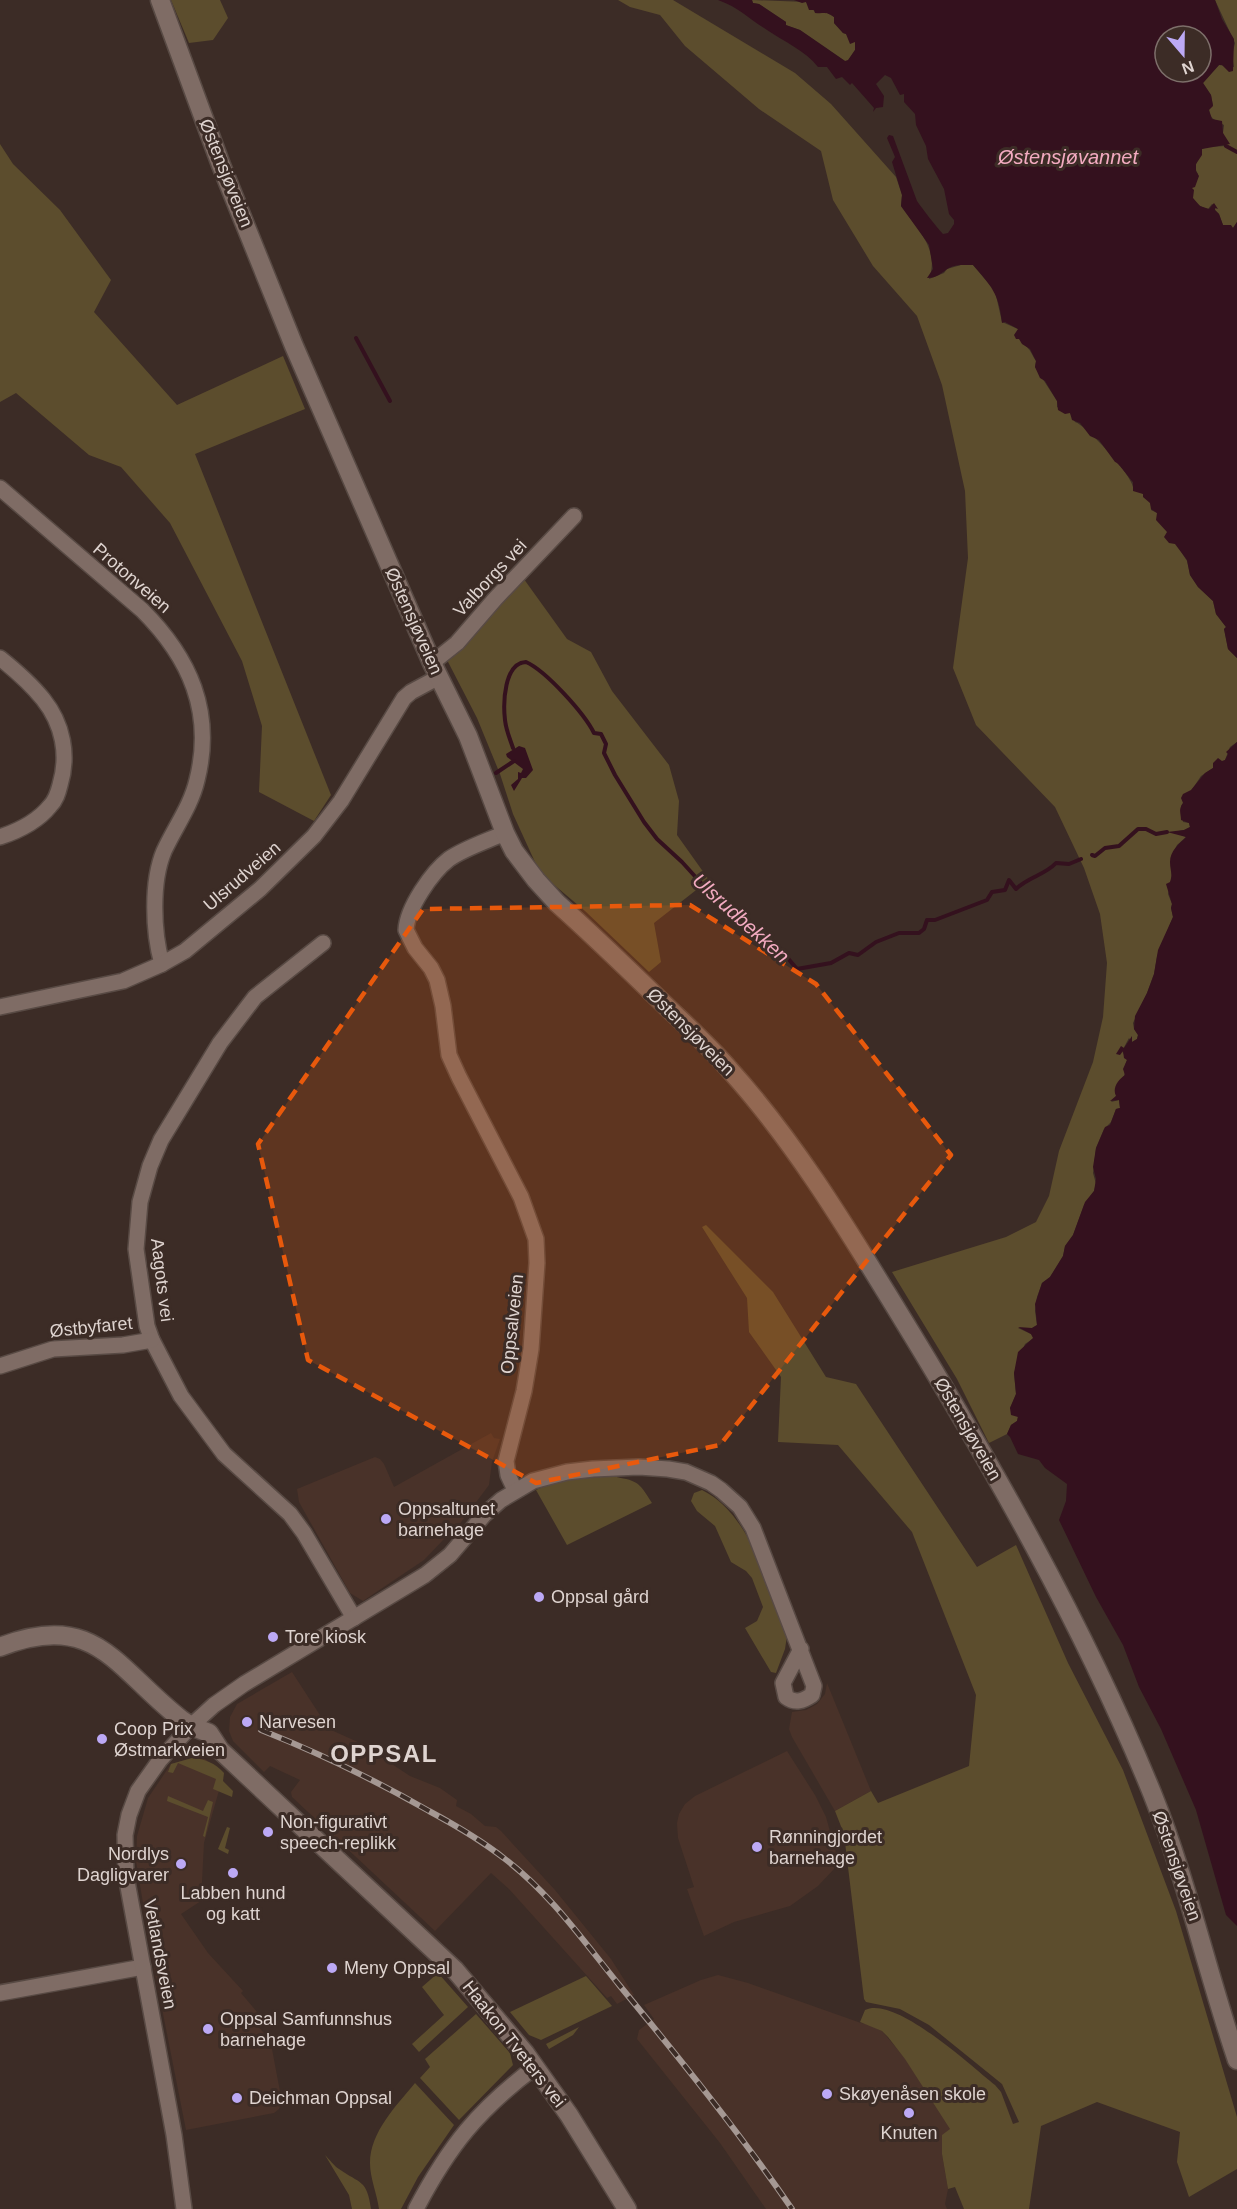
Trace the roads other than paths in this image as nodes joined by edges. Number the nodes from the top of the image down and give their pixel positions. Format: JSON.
{"nodes":[{"id":1,"x":160,"y":0,"type":"edge"},
{"id":2,"x":0,"y":488,"type":"edge"},
{"id":3,"x":574,"y":516,"type":"dead end"},
{"id":4,"x":0,"y":658,"type":"edge"},
{"id":5,"x":436,"y":670,"type":"junction"},
{"id":6,"x":505,"y":833,"type":"junction"},
{"id":7,"x":0,"y":837,"type":"edge"},
{"id":8,"x":323,"y":943,"type":"dead end"},
{"id":9,"x":162,"y":964,"type":"junction"},
{"id":10,"x":0,"y":1007,"type":"edge"},
{"id":11,"x":152,"y":1340,"type":"junction"},
{"id":12,"x":0,"y":1366,"type":"edge"},
{"id":13,"x":515,"y":1490,"type":"junction"},
{"id":14,"x":354,"y":1618,"type":"junction"},
{"id":15,"x":0,"y":1647,"type":"edge"},
{"id":16,"x":801,"y":1649,"type":"dead end"},
{"id":17,"x":191,"y":1726,"type":"junction"},
{"id":18,"x":143,"y":1967,"type":"junction"},
{"id":19,"x":0,"y":1993,"type":"edge"},
{"id":20,"x":1237,"y":2060,"type":"edge"},
{"id":21,"x":536,"y":2067,"type":"junction"},
{"id":22,"x":184,"y":2209,"type":"edge"},
{"id":23,"x":416,"y":2209,"type":"edge"},
{"id":24,"x":627,"y":2209,"type":"edge"}],
"edges":[{"from":1,"to":5,"type":"main road","name":"Østensjøveien"},
{"from":2,"to":9,"type":"street","name":"Protonveien"},
{"from":3,"to":5,"type":"street","name":"Valborgs vei"},
{"from":4,"to":7,"type":"street"},
{"from":5,"to":6,"type":"main road","name":"Østensjøveien"},
{"from":5,"to":9,"type":"street","name":"Ulsrudveien"},
{"from":6,"to":13,"type":"street","name":"Oppsalveien"},
{"from":6,"to":20,"type":"main road","name":"Østensjøveien"},
{"from":8,"to":11,"type":"street","name":"Aagots vei"},
{"from":9,"to":10,"type":"street","name":"Ulsrudveien"},
{"from":11,"to":12,"type":"street","name":"Østbyfaret"},
{"from":11,"to":14,"type":"street","name":"Aagots vei"},
{"from":13,"to":14,"type":"street"},
{"from":13,"to":16,"type":"street"},
{"from":14,"to":17,"type":"street"},
{"from":15,"to":17,"type":"main road","name":"Haakon Tveters vei"},
{"from":17,"to":18,"type":"street","name":"Vetlandsveien"},
{"from":17,"to":21,"type":"main road","name":"Haakon Tveters vei"},
{"from":18,"to":19,"type":"street"},
{"from":18,"to":22,"type":"street","name":"Vetlandsveien"},
{"from":21,"to":23,"type":"street"},
{"from":21,"to":24,"type":"main road","name":"Haakon Tveters vei"}]}
